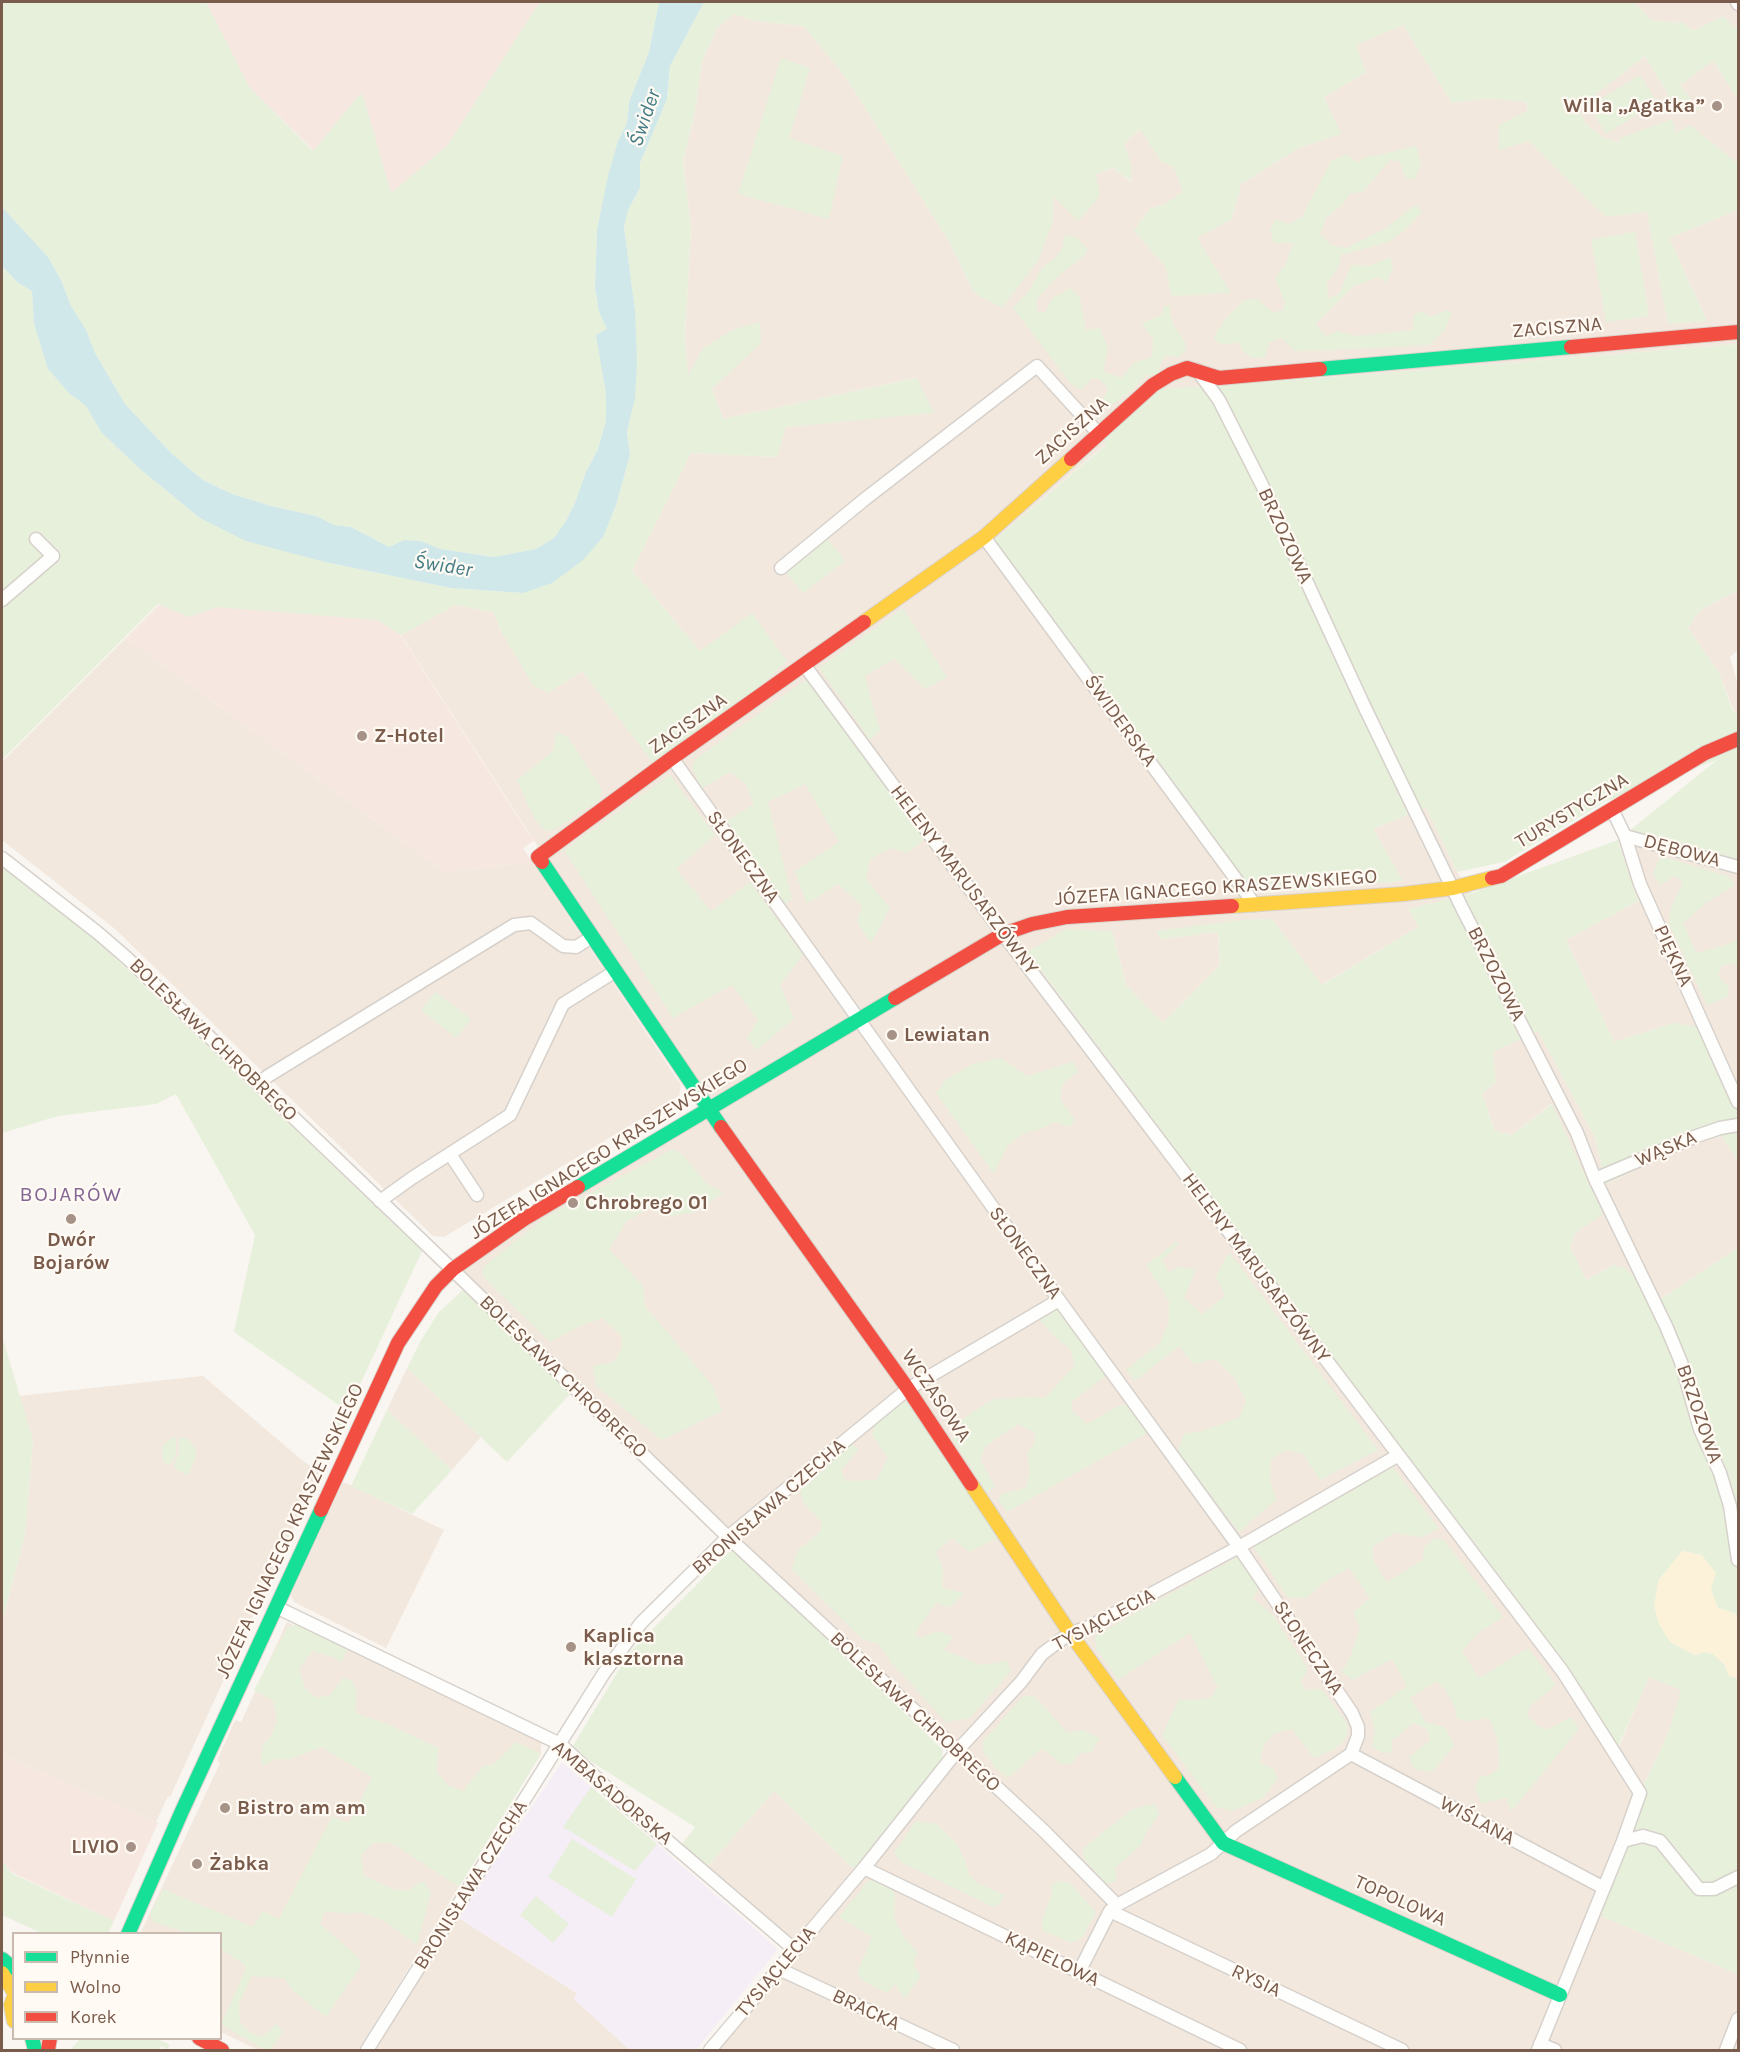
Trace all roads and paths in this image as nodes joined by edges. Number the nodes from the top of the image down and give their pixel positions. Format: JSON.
{"nodes":[{"id":1,"x":1738,"y":332,"type":"edge"},
{"id":2,"x":1197,"y":370,"type":"junction"},
{"id":3,"x":1219,"y":378,"type":"junction"},
{"id":4,"x":1219,"y":400,"type":"junction"},
{"id":5,"x":1098,"y":434,"type":"junction"},
{"id":6,"x":984,"y":537,"type":"junction"},
{"id":7,"x":36,"y":539,"type":"dead end"},
{"id":8,"x":781,"y":568,"type":"dead end"},
{"id":9,"x":2,"y":600,"type":"edge"},
{"id":10,"x":805,"y":666,"type":"junction"},
{"id":11,"x":1738,"y":739,"type":"edge"},
{"id":12,"x":672,"y":759,"type":"junction"},
{"id":13,"x":1612,"y":808,"type":"junction"},
{"id":14,"x":1625,"y":836,"type":"junction"},
{"id":15,"x":538,"y":857,"type":"joint"},
{"id":16,"x":2,"y":858,"type":"edge"},
{"id":17,"x":1738,"y":867,"type":"edge"},
{"id":18,"x":1453,"y":888,"type":"junction"},
{"id":19,"x":1256,"y":905,"type":"junction"},
{"id":20,"x":1003,"y":934,"type":"junction"},
{"id":21,"x":589,"y":939,"type":"junction"},
{"id":22,"x":612,"y":973,"type":"junction"},
{"id":23,"x":859,"y":1020,"type":"junction"},
{"id":24,"x":259,"y":1083,"type":"junction"},
{"id":25,"x":1738,"y":1102,"type":"edge"},
{"id":26,"x":709,"y":1110,"type":"junction"},
{"id":27,"x":1738,"y":1125,"type":"edge"},
{"id":28,"x":450,"y":1154,"type":"junction"},
{"id":29,"x":1596,"y":1179,"type":"junction"},
{"id":30,"x":477,"y":1195,"type":"dead end"},
{"id":31,"x":380,"y":1201,"type":"junction"},
{"id":32,"x":453,"y":1269,"type":"junction"},
{"id":33,"x":1059,"y":1300,"type":"junction"},
{"id":34,"x":908,"y":1389,"type":"junction"},
{"id":35,"x":1397,"y":1456,"type":"junction"},
{"id":36,"x":728,"y":1537,"type":"junction"},
{"id":37,"x":1239,"y":1547,"type":"junction"},
{"id":38,"x":1738,"y":1560,"type":"edge"},
{"id":39,"x":276,"y":1607,"type":"junction"},
{"id":40,"x":1070,"y":1634,"type":"junction"},
{"id":41,"x":560,"y":1744,"type":"junction"},
{"id":42,"x":957,"y":1751,"type":"junction"},
{"id":43,"x":1351,"y":1754,"type":"junction"},
{"id":44,"x":1623,"y":1841,"type":"junction"},
{"id":45,"x":1223,"y":1842,"type":"junction"},
{"id":46,"x":864,"y":1868,"type":"junction"},
{"id":47,"x":1738,"y":1876,"type":"edge"},
{"id":48,"x":1604,"y":1888,"type":"junction"},
{"id":49,"x":1114,"y":1908,"type":"junction"},
{"id":50,"x":129,"y":1932,"type":"edge"},
{"id":51,"x":795,"y":1950,"type":"junction"},
{"id":52,"x":778,"y":1969,"type":"junction"},
{"id":53,"x":1078,"y":1972,"type":"junction"},
{"id":54,"x":2,"y":1973,"type":"edge"},
{"id":55,"x":1560,"y":1995,"type":"junction"},
{"id":56,"x":10,"y":2008,"type":"edge"},
{"id":57,"x":1738,"y":2019,"type":"edge"},
{"id":58,"x":202,"y":2040,"type":"edge"},
{"id":59,"x":1539,"y":2047,"type":"edge"},
{"id":60,"x":222,"y":2050,"type":"edge"},
{"id":61,"x":367,"y":2050,"type":"edge"},
{"id":62,"x":710,"y":2050,"type":"edge"},
{"id":63,"x":953,"y":2050,"type":"edge"},
{"id":64,"x":1240,"y":2050,"type":"edge"},
{"id":65,"x":1402,"y":2050,"type":"edge"},
{"id":66,"x":1555,"y":2050,"type":"edge"},
{"id":67,"x":1726,"y":2050,"type":"edge"}],
"edges":[{"from":1,"to":3,"type":"street","name":"ZACISZNA"},
{"from":2,"to":3,"type":"street","name":"ZACISZNA"},
{"from":2,"to":4,"type":"street","name":"BRZOZOWA"},
{"from":2,"to":5,"type":"street","name":"ZACISZNA"},
{"from":3,"to":4,"type":"street","name":"BRZOZOWA"},
{"from":4,"to":18,"type":"street","name":"BRZOZOWA"},
{"from":5,"to":6,"type":"street","name":"ZACISZNA"},
{"from":5,"to":8,"type":"street"},
{"from":6,"to":10,"type":"street","name":"ZACISZNA"},
{"from":6,"to":19,"type":"street","name":"ŚWIDERSKA"},
{"from":7,"to":9,"type":"street"},
{"from":10,"to":12,"type":"street","name":"ZACISZNA"},
{"from":10,"to":20,"type":"street","name":"HELENY MARUSARZÓWNY"},
{"from":11,"to":13,"type":"street","name":"TURYSTYCZNA"},
{"from":12,"to":15,"type":"street","name":"ZACISZNA"},
{"from":12,"to":23,"type":"street","name":"SŁONECZNA"},
{"from":13,"to":14,"type":"street","name":"PIĘKNA"},
{"from":13,"to":18,"type":"street","name":"TURYSTYCZNA"},
{"from":14,"to":17,"type":"street","name":"DĘBOWA"},
{"from":14,"to":25,"type":"street","name":"PIĘKNA"},
{"from":15,"to":21,"type":"street","name":"WCZASOWA"},
{"from":16,"to":24,"type":"street","name":"BOLESŁAWA CHROBREGO"},
{"from":18,"to":19,"type":"street","name":"JÓZEFA IGNACEGO KRASZEWSKIEGO"},
{"from":18,"to":29,"type":"street","name":"BRZOZOWA"},
{"from":19,"to":20,"type":"street","name":"JÓZEFA IGNACEGO KRASZEWSKIEGO"},
{"from":20,"to":23,"type":"street","name":"JÓZEFA IGNACEGO KRASZEWSKIEGO"},
{"from":20,"to":35,"type":"street","name":"HELENY MARUSARZÓWNY"},
{"from":21,"to":22,"type":"street","name":"WCZASOWA"},
{"from":21,"to":24,"type":"street"},
{"from":22,"to":26,"type":"street","name":"WCZASOWA"},
{"from":22,"to":28,"type":"street"},
{"from":23,"to":26,"type":"street","name":"JÓZEFA IGNACEGO KRASZEWSKIEGO"},
{"from":23,"to":33,"type":"street","name":"SŁONECZNA"},
{"from":24,"to":31,"type":"street","name":"BOLESŁAWA CHROBREGO"},
{"from":26,"to":32,"type":"street","name":"JÓZEFA IGNACEGO KRASZEWSKIEGO"},
{"from":26,"to":34,"type":"street","name":"WCZASOWA"},
{"from":27,"to":29,"type":"street","name":"WĄSKA"},
{"from":28,"to":30,"type":"street"},
{"from":28,"to":31,"type":"street"},
{"from":29,"to":38,"type":"street","name":"BRZOZOWA"},
{"from":31,"to":32,"type":"street","name":"BOLESŁAWA CHROBREGO"},
{"from":32,"to":36,"type":"street","name":"BOLESŁAWA CHROBREGO"},
{"from":32,"to":39,"type":"street","name":"JÓZEFA IGNACEGO KRASZEWSKIEGO"},
{"from":33,"to":34,"type":"street","name":"BRONISŁAWA CZECHA"},
{"from":33,"to":37,"type":"street","name":"SŁONECZNA"},
{"from":34,"to":36,"type":"street","name":"BRONISŁAWA CZECHA"},
{"from":34,"to":40,"type":"street","name":"WCZASOWA"},
{"from":35,"to":37,"type":"street","name":"TYSIĄCLECIA"},
{"from":35,"to":44,"type":"street","name":"HELENY MARUSARZÓWNY"},
{"from":36,"to":41,"type":"street","name":"BRONISŁAWA CZECHA"},
{"from":36,"to":42,"type":"street","name":"BOLESŁAWA CHROBREGO"},
{"from":37,"to":40,"type":"street","name":"TYSIĄCLECIA"},
{"from":37,"to":43,"type":"street","name":"SŁONECZNA"},
{"from":39,"to":41,"type":"street","name":"AMBASADORSKA"},
{"from":39,"to":50,"type":"street","name":"JÓZEFA IGNACEGO KRASZEWSKIEGO"},
{"from":40,"to":42,"type":"street","name":"TYSIĄCLECIA"},
{"from":40,"to":45,"type":"street","name":"WCZASOWA"},
{"from":41,"to":51,"type":"street","name":"AMBASADORSKA"},
{"from":41,"to":61,"type":"street","name":"BRONISŁAWA CZECHA"},
{"from":42,"to":46,"type":"street","name":"TYSIĄCLECIA"},
{"from":42,"to":49,"type":"street","name":"BOLESŁAWA CHROBREGO"},
{"from":43,"to":45,"type":"street"},
{"from":43,"to":48,"type":"street","name":"WIŚLANA"},
{"from":44,"to":47,"type":"street"},
{"from":44,"to":48,"type":"street","name":"HELENY MARUSARZÓWNY"},
{"from":45,"to":49,"type":"street"},
{"from":45,"to":55,"type":"street","name":"TOPOLOWA"},
{"from":46,"to":51,"type":"street","name":"TYSIĄCLECIA"},
{"from":46,"to":53,"type":"street","name":"KĄPIELOWA"},
{"from":48,"to":55,"type":"street","name":"HELENY MARUSARZÓWNY"},
{"from":49,"to":53,"type":"street"},
{"from":49,"to":65,"type":"street","name":"RYSIA"},
{"from":51,"to":52,"type":"street","name":"TYSIĄCLECIA"},
{"from":52,"to":62,"type":"street","name":"TYSIĄCLECIA"},
{"from":52,"to":63,"type":"street","name":"BRACKA"},
{"from":53,"to":64,"type":"street","name":"KĄPIELOWA"},
{"from":54,"to":56,"type":"street"},
{"from":55,"to":59,"type":"street","name":"HELENY MARUSARZÓWNY"},
{"from":57,"to":67,"type":"street"},
{"from":58,"to":60,"type":"street"},
{"from":59,"to":66,"type":"street"}]}
